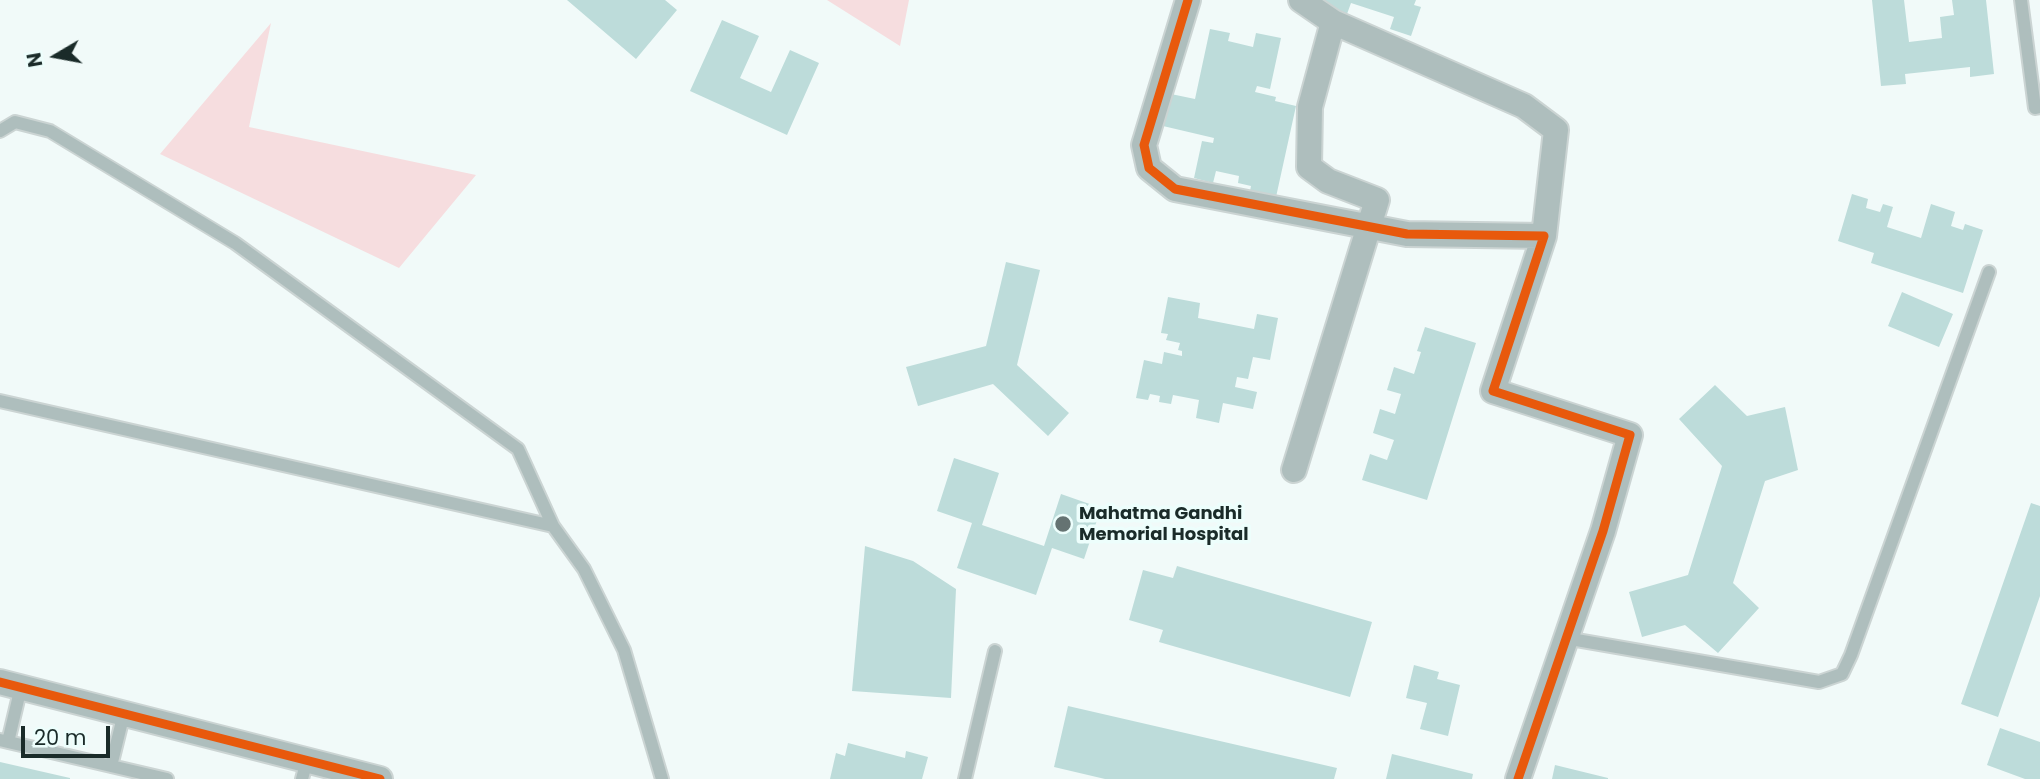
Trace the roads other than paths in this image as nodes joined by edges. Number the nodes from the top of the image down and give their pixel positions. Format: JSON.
{"nodes":[{"id":1,"x":1188,"y":0,"type":"edge"},
{"id":2,"x":1301,"y":0,"type":"edge"},
{"id":3,"x":2021,"y":0,"type":"edge"},
{"id":4,"x":1333,"y":22,"type":"junction"},
{"id":5,"x":2040,"y":107,"type":"edge"},
{"id":6,"x":0,"y":131,"type":"edge"},
{"id":7,"x":1370,"y":226,"type":"junction"},
{"id":8,"x":1544,"y":236,"type":"junction"},
{"id":9,"x":1989,"y":272,"type":"dead end"},
{"id":10,"x":0,"y":401,"type":"edge"},
{"id":11,"x":1294,"y":470,"type":"dead end"},
{"id":12,"x":552,"y":526,"type":"junction"},
{"id":13,"x":1566,"y":638,"type":"junction"},
{"id":14,"x":995,"y":651,"type":"dead end"},
{"id":15,"x":11,"y":684,"type":"edge"},
{"id":16,"x":124,"y":713,"type":"junction"},
{"id":17,"x":4,"y":741,"type":"edge"},
{"id":18,"x":111,"y":766,"type":"junction"},
{"id":19,"x":305,"y":770,"type":"edge"},
{"id":20,"x":167,"y":779,"type":"edge"},
{"id":21,"x":380,"y":779,"type":"edge"},
{"id":22,"x":662,"y":779,"type":"edge"},
{"id":23,"x":965,"y":779,"type":"edge"},
{"id":24,"x":1518,"y":779,"type":"edge"}],
"edges":[{"from":1,"to":7,"type":"street"},
{"from":2,"to":4,"type":"street"},
{"from":3,"to":5,"type":"lane"},
{"from":4,"to":7,"type":"street"},
{"from":4,"to":8,"type":"street"},
{"from":6,"to":12,"type":"lane"},
{"from":7,"to":8,"type":"street"},
{"from":7,"to":11,"type":"street"},
{"from":8,"to":13,"type":"street"},
{"from":9,"to":13,"type":"lane"},
{"from":10,"to":12,"type":"lane"},
{"from":12,"to":22,"type":"lane"},
{"from":13,"to":24,"type":"street"},
{"from":14,"to":23,"type":"lane"},
{"from":15,"to":16,"type":"street"},
{"from":15,"to":17,"type":"lane"},
{"from":16,"to":18,"type":"lane"},
{"from":16,"to":19,"type":"street"},
{"from":17,"to":18,"type":"lane"},
{"from":18,"to":20,"type":"lane"},
{"from":19,"to":21,"type":"street"}]}
